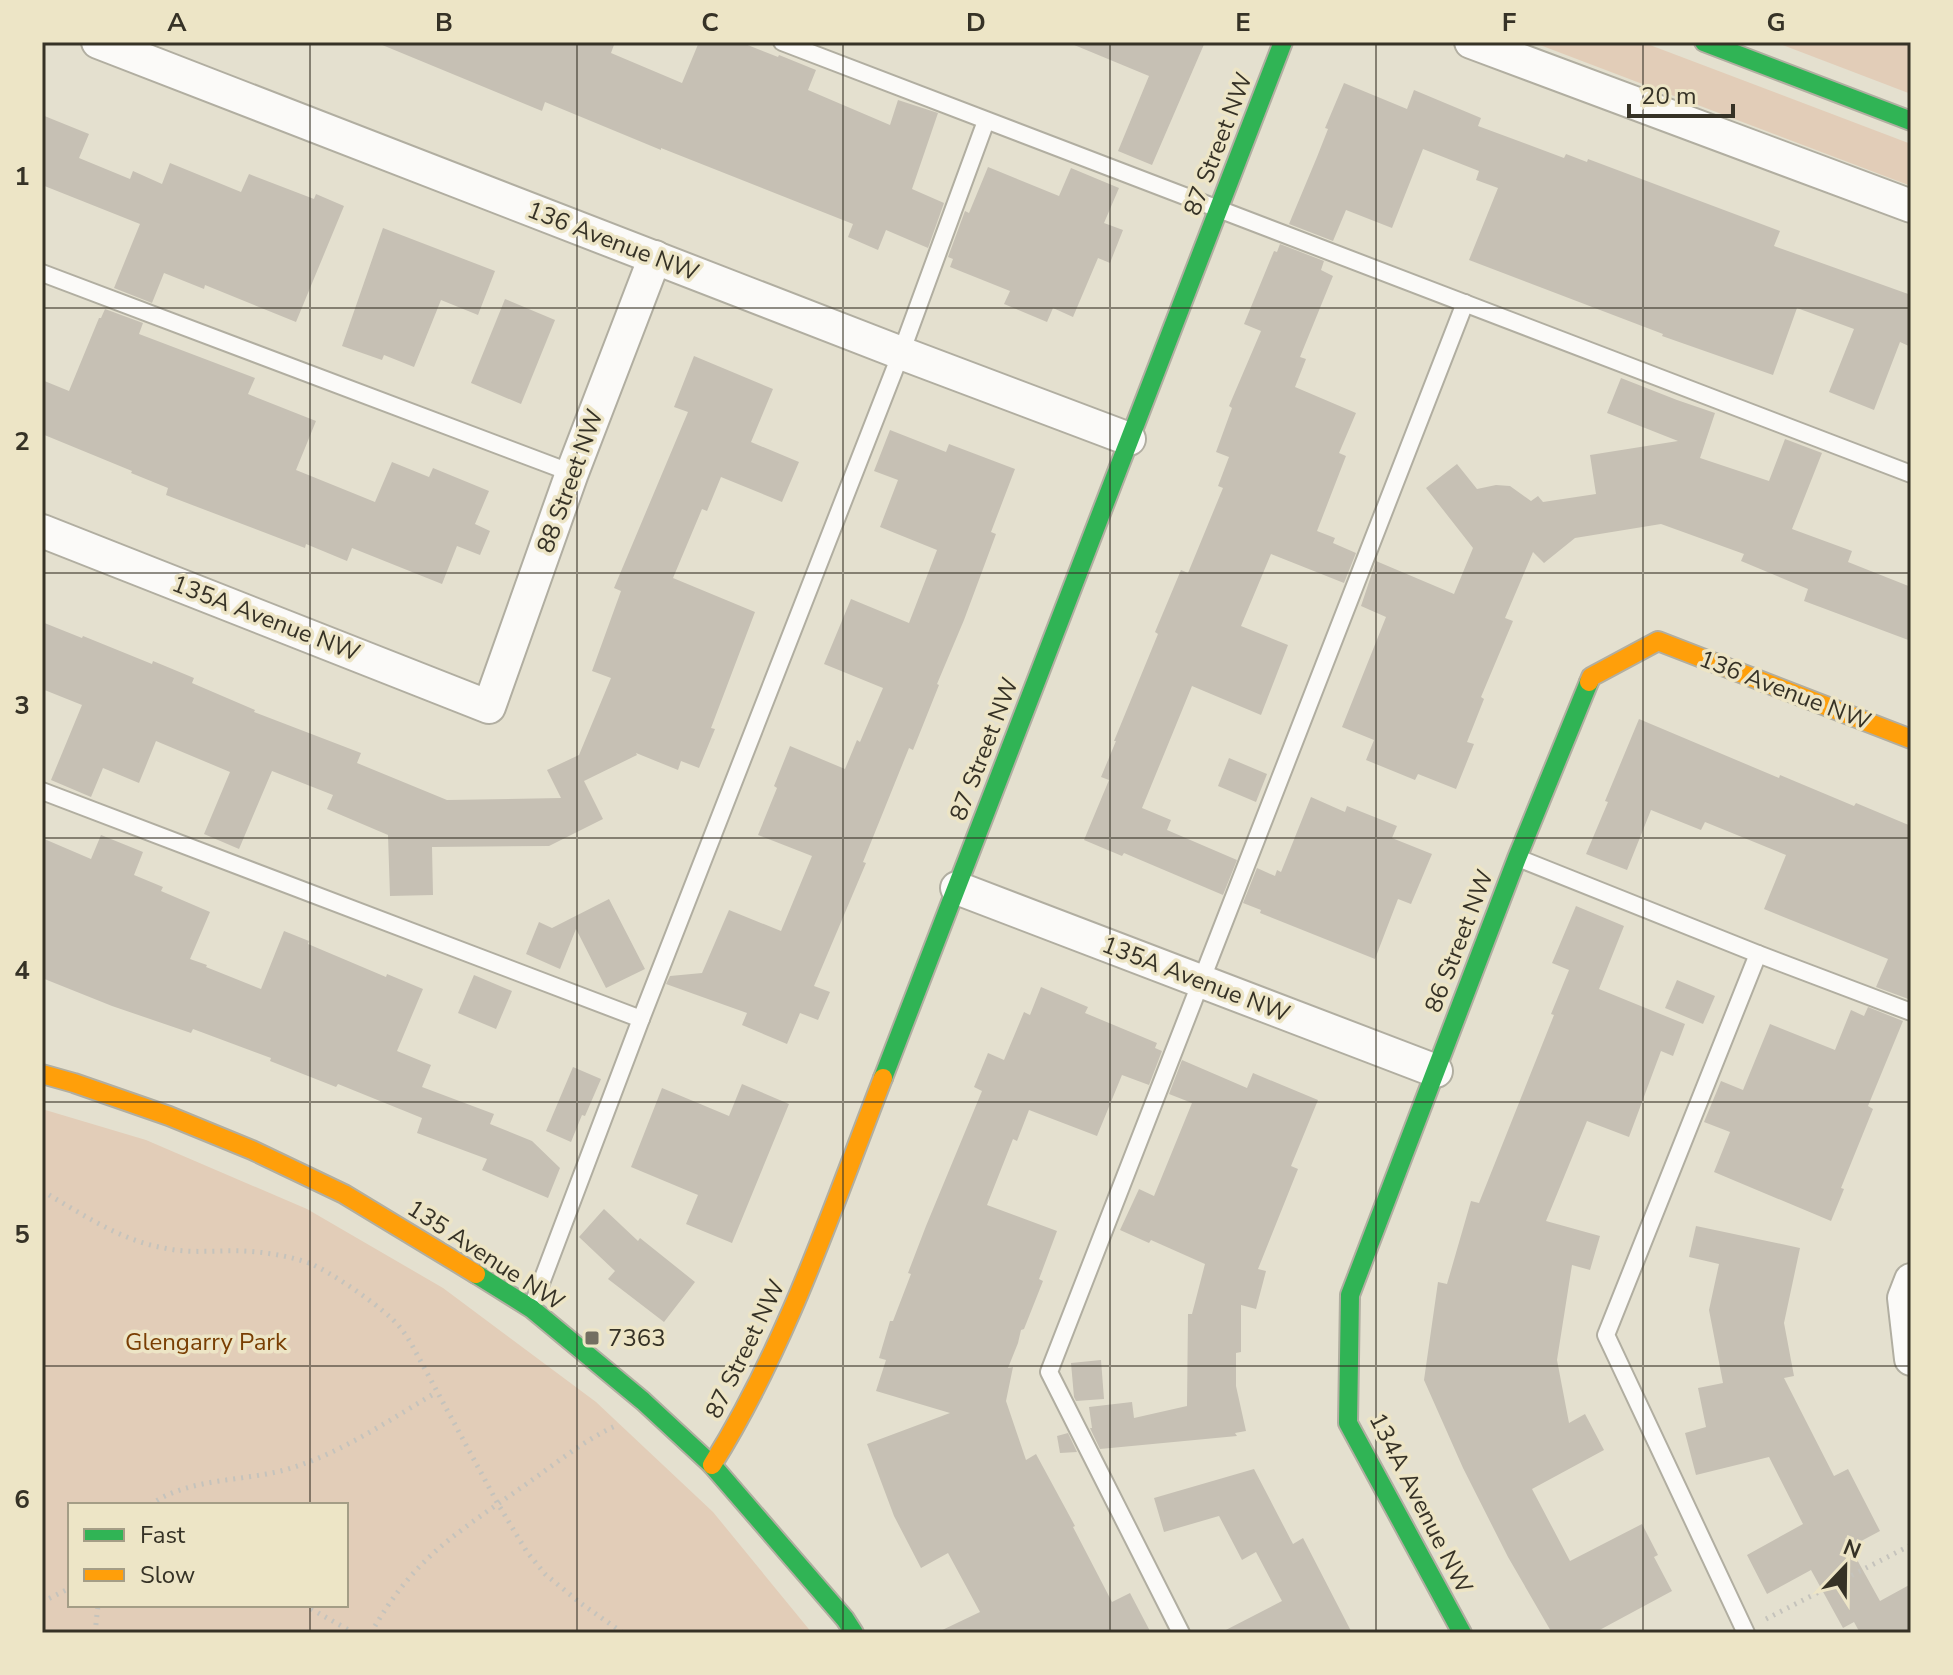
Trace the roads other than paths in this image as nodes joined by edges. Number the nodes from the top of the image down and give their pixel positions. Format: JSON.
{"nodes":[{"id":1,"x":98,"y":42,"type":"edge"},
{"id":2,"x":782,"y":42,"type":"edge"},
{"id":3,"x":1283,"y":42,"type":"edge"},
{"id":4,"x":1471,"y":42,"type":"edge"},
{"id":5,"x":1704,"y":42,"type":"edge"},
{"id":6,"x":986,"y":121,"type":"junction"},
{"id":7,"x":1911,"y":121,"type":"edge"},
{"id":8,"x":1911,"y":206,"type":"edge"},
{"id":9,"x":1218,"y":208,"type":"junction"},
{"id":10,"x":655,"y":257,"type":"junction"},
{"id":11,"x":42,"y":273,"type":"edge"},
{"id":12,"x":1465,"y":303,"type":"junction"},
{"id":13,"x":901,"y":353,"type":"junction"},
{"id":14,"x":1129,"y":439,"type":"junction"},
{"id":15,"x":572,"y":473,"type":"junction"},
{"id":16,"x":1911,"y":474,"type":"edge"},
{"id":17,"x":42,"y":531,"type":"edge"},
{"id":18,"x":1658,"y":641,"type":"joint"},
{"id":19,"x":489,"y":707,"type":"joint"},
{"id":20,"x":1911,"y":739,"type":"edge"},
{"id":21,"x":42,"y":791,"type":"edge"},
{"id":22,"x":1517,"y":858,"type":"junction"},
{"id":23,"x":957,"y":888,"type":"junction"},
{"id":24,"x":1758,"y":954,"type":"junction"},
{"id":25,"x":1201,"y":981,"type":"junction"},
{"id":26,"x":1911,"y":1012,"type":"edge"},
{"id":27,"x":641,"y":1019,"type":"junction"},
{"id":28,"x":1436,"y":1071,"type":"junction"},
{"id":29,"x":42,"y":1074,"type":"edge"},
{"id":30,"x":1909,"y":1293,"type":"edge"},
{"id":31,"x":1350,"y":1295,"type":"joint"},
{"id":32,"x":532,"y":1309,"type":"junction"},
{"id":33,"x":1911,"y":1359,"type":"edge"},
{"id":34,"x":712,"y":1465,"type":"junction"},
{"id":35,"x":1745,"y":1632,"type":"edge"},
{"id":36,"x":854,"y":1633,"type":"edge"},
{"id":37,"x":1181,"y":1633,"type":"edge"},
{"id":38,"x":1462,"y":1633,"type":"edge"}],
"edges":[{"from":1,"to":10,"type":"street","name":"136 Avenue NW"},
{"from":2,"to":6,"type":"lane"},
{"from":3,"to":9,"type":"street","name":"87 Street NW"},
{"from":4,"to":8,"type":"street"},
{"from":5,"to":7,"type":"street"},
{"from":6,"to":9,"type":"lane"},
{"from":6,"to":13,"type":"lane"},
{"from":9,"to":12,"type":"lane"},
{"from":9,"to":14,"type":"street","name":"87 Street NW"},
{"from":10,"to":13,"type":"street","name":"136 Avenue NW"},
{"from":10,"to":15,"type":"street","name":"88 Street NW"},
{"from":11,"to":15,"type":"lane"},
{"from":12,"to":16,"type":"lane"},
{"from":12,"to":25,"type":"lane"},
{"from":13,"to":14,"type":"street","name":"136 Avenue NW"},
{"from":13,"to":27,"type":"lane"},
{"from":14,"to":23,"type":"street","name":"87 Street NW"},
{"from":15,"to":19,"type":"street","name":"88 Street NW"},
{"from":17,"to":19,"type":"street","name":"135A Avenue NW"},
{"from":18,"to":20,"type":"street","name":"136 Avenue NW"},
{"from":18,"to":22,"type":"street","name":"86 Street NW"},
{"from":21,"to":27,"type":"lane"},
{"from":22,"to":24,"type":"lane"},
{"from":22,"to":28,"type":"street","name":"86 Street NW"},
{"from":23,"to":25,"type":"street","name":"135A Avenue NW"},
{"from":23,"to":34,"type":"street","name":"87 Street NW"},
{"from":24,"to":26,"type":"lane"},
{"from":24,"to":35,"type":"lane"},
{"from":25,"to":28,"type":"street","name":"135A Avenue NW"},
{"from":25,"to":37,"type":"lane"},
{"from":27,"to":32,"type":"lane"},
{"from":28,"to":31,"type":"street","name":"86 Street NW"},
{"from":29,"to":32,"type":"street","name":"135 Avenue NW"},
{"from":30,"to":33,"type":"street"},
{"from":31,"to":38,"type":"street","name":"134A Avenue NW"},
{"from":32,"to":34,"type":"street","name":"135 Avenue NW"},
{"from":34,"to":36,"type":"street","name":"135 Avenue NW"}]}
